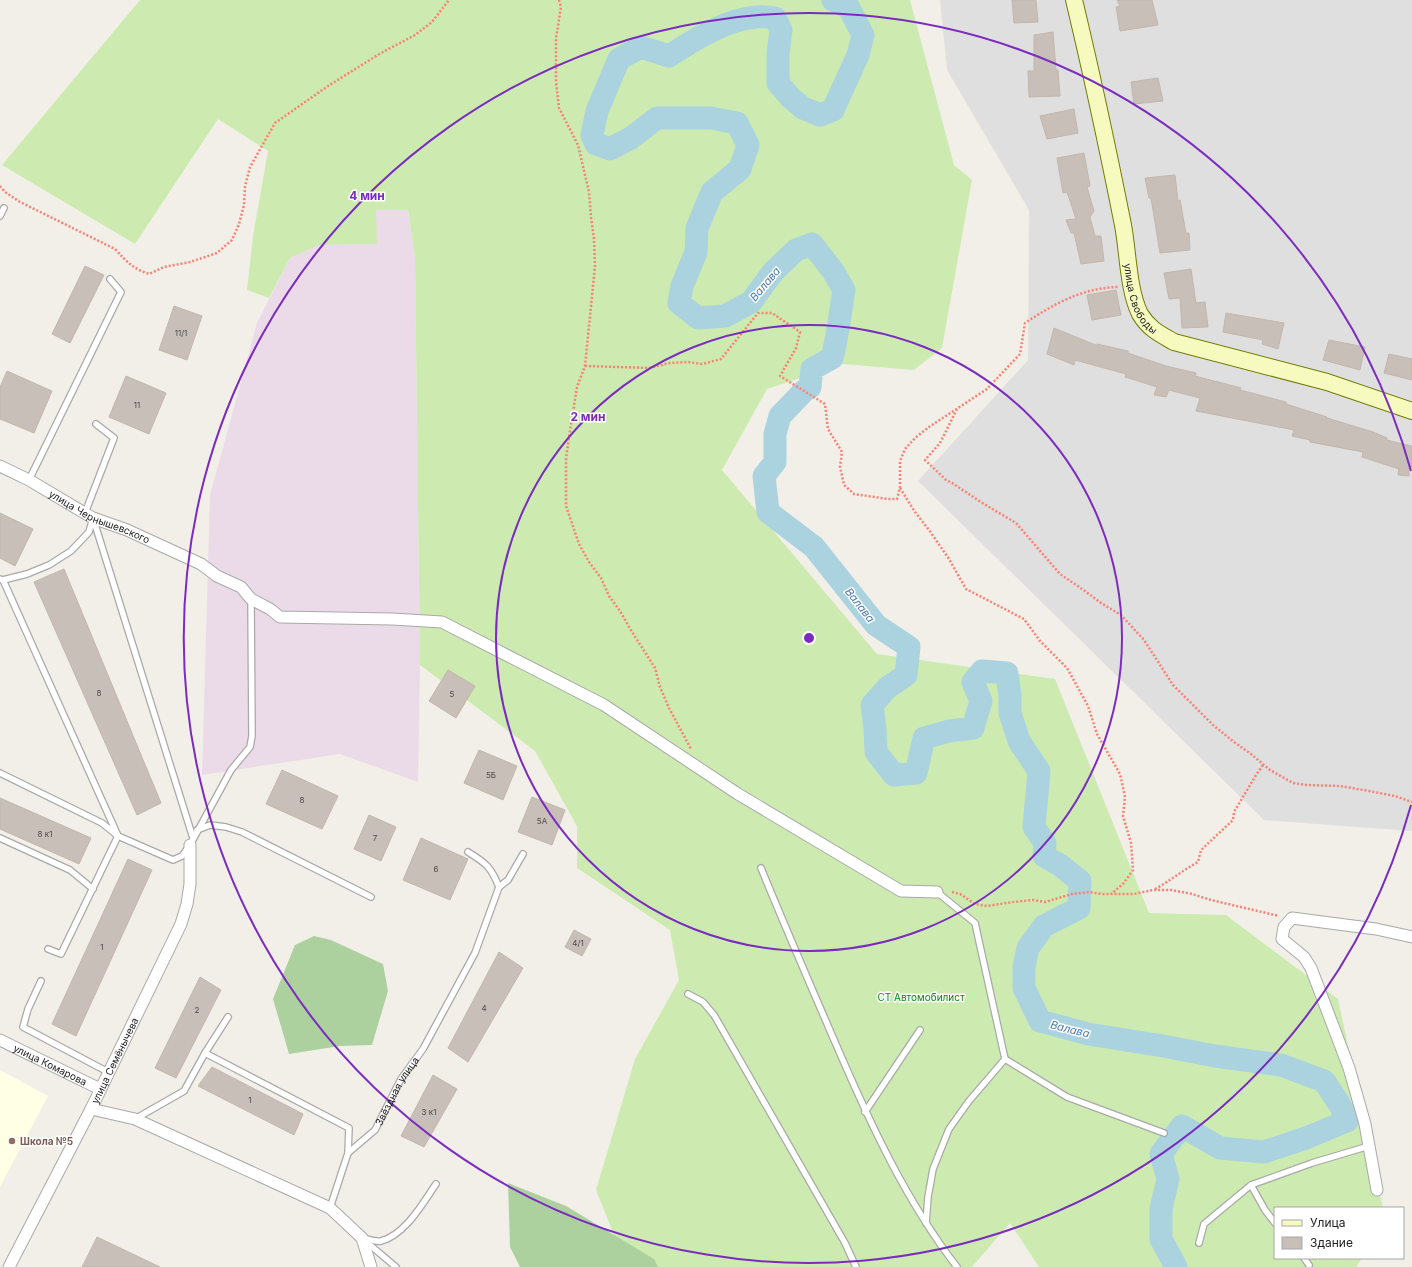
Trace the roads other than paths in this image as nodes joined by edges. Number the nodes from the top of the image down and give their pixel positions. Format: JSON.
{"nodes":[{"id":1,"x":1074,"y":0,"type":"edge"},
{"id":2,"x":4,"y":208,"type":"dead end"},
{"id":3,"x":0,"y":216,"type":"edge"},
{"id":4,"x":110,"y":279,"type":"dead end"},
{"id":5,"x":1412,"y":410,"type":"edge"},
{"id":6,"x":96,"y":424,"type":"dead end"},
{"id":7,"x":0,"y":466,"type":"edge"},
{"id":8,"x":29,"y":480,"type":"junction"},
{"id":9,"x":89,"y":515,"type":"junction"},
{"id":10,"x":2,"y":580,"type":"edge"},
{"id":11,"x":251,"y":599,"type":"junction"},
{"id":12,"x":0,"y":773,"type":"edge"},
{"id":13,"x":197,"y":830,"type":"junction"},
{"id":14,"x":118,"y":836,"type":"junction"},
{"id":15,"x":0,"y":838,"type":"edge"},
{"id":16,"x":191,"y":842,"type":"junction"},
{"id":17,"x":468,"y":852,"type":"dead end"},
{"id":18,"x":523,"y":854,"type":"dead end"},
{"id":19,"x":761,"y":868,"type":"dead end"},
{"id":20,"x":500,"y":887,"type":"junction"},
{"id":21,"x":93,"y":888,"type":"junction"},
{"id":22,"x":937,"y":892,"type":"joint"},
{"id":23,"x":371,"y":897,"type":"dead end"},
{"id":24,"x":1412,"y":938,"type":"edge"},
{"id":25,"x":48,"y":948,"type":"dead end"},
{"id":26,"x":41,"y":981,"type":"dead end"},
{"id":27,"x":688,"y":994,"type":"dead end"},
{"id":28,"x":228,"y":1017,"type":"dead end"},
{"id":29,"x":920,"y":1030,"type":"dead end"},
{"id":30,"x":0,"y":1040,"type":"edge"},
{"id":31,"x":205,"y":1052,"type":"junction"},
{"id":32,"x":1005,"y":1059,"type":"junction"},
{"id":33,"x":108,"y":1072,"type":"junction"},
{"id":34,"x":100,"y":1089,"type":"junction"},
{"id":35,"x":91,"y":1109,"type":"junction"},
{"id":36,"x":865,"y":1112,"type":"junction"},
{"id":37,"x":135,"y":1119,"type":"junction"},
{"id":38,"x":1164,"y":1133,"type":"dead end"},
{"id":39,"x":1369,"y":1146,"type":"junction"},
{"id":40,"x":348,"y":1153,"type":"junction"},
{"id":41,"x":436,"y":1184,"type":"dead end"},
{"id":42,"x":1251,"y":1184,"type":"junction"},
{"id":43,"x":1377,"y":1190,"type":"dead end"},
{"id":44,"x":330,"y":1208,"type":"junction"},
{"id":45,"x":1274,"y":1222,"type":"edge"},
{"id":46,"x":926,"y":1223,"type":"junction"},
{"id":47,"x":362,"y":1238,"type":"junction"},
{"id":48,"x":1199,"y":1243,"type":"dead end"},
{"id":49,"x":1305,"y":1259,"type":"edge"},
{"id":50,"x":367,"y":1265,"type":"edge"},
{"id":51,"x":1309,"y":1265,"type":"dead end"},
{"id":52,"x":9,"y":1267,"type":"edge"},
{"id":53,"x":396,"y":1267,"type":"edge"},
{"id":54,"x":856,"y":1267,"type":"edge"},
{"id":55,"x":957,"y":1267,"type":"edge"}],
"edges":[{"from":1,"to":5,"type":"main road","name":"улица Свободы"},
{"from":2,"to":3,"type":"lane"},
{"from":4,"to":8,"type":"lane"},
{"from":6,"to":9,"type":"lane"},
{"from":7,"to":8,"type":"street","name":"улица Чернышевского"},
{"from":8,"to":9,"type":"street","name":"улица Чернышевского"},
{"from":9,"to":10,"type":"lane"},
{"from":9,"to":11,"type":"street","name":"улица Чернышевского"},
{"from":9,"to":16,"type":"lane"},
{"from":10,"to":14,"type":"lane"},
{"from":11,"to":13,"type":"lane"},
{"from":11,"to":22,"type":"street","name":"улица Чернышевского"},
{"from":12,"to":14,"type":"lane"},
{"from":13,"to":16,"type":"lane"},
{"from":13,"to":23,"type":"lane"},
{"from":14,"to":16,"type":"lane"},
{"from":14,"to":21,"type":"lane"},
{"from":15,"to":21,"type":"lane"},
{"from":16,"to":33,"type":"street","name":"улица Семёнычева"},
{"from":17,"to":20,"type":"lane"},
{"from":18,"to":20,"type":"lane","name":"Звёздная улица"},
{"from":19,"to":36,"type":"lane"},
{"from":20,"to":40,"type":"lane","name":"Звёздная улица"},
{"from":21,"to":25,"type":"lane"},
{"from":22,"to":32,"type":"lane"},
{"from":24,"to":39,"type":"street"},
{"from":26,"to":33,"type":"lane"},
{"from":27,"to":54,"type":"lane"},
{"from":28,"to":31,"type":"lane"},
{"from":29,"to":36,"type":"lane"},
{"from":30,"to":34,"type":"street","name":"улица Комарова"},
{"from":31,"to":37,"type":"lane"},
{"from":31,"to":40,"type":"lane"},
{"from":32,"to":38,"type":"lane"},
{"from":32,"to":46,"type":"lane"},
{"from":33,"to":34,"type":"street","name":"улица Семёнычева"},
{"from":34,"to":35,"type":"street","name":"улица Семёнычева"},
{"from":35,"to":37,"type":"street"},
{"from":35,"to":52,"type":"street","name":"улица Семёнычева"},
{"from":36,"to":46,"type":"lane"},
{"from":37,"to":44,"type":"street"},
{"from":39,"to":42,"type":"lane"},
{"from":39,"to":43,"type":"street"},
{"from":40,"to":44,"type":"lane"},
{"from":41,"to":47,"type":"lane"},
{"from":42,"to":45,"type":"lane"},
{"from":42,"to":48,"type":"lane"},
{"from":44,"to":47,"type":"street"},
{"from":46,"to":55,"type":"lane"},
{"from":47,"to":50,"type":"street"},
{"from":47,"to":53,"type":"lane"},
{"from":49,"to":51,"type":"lane"}]}
